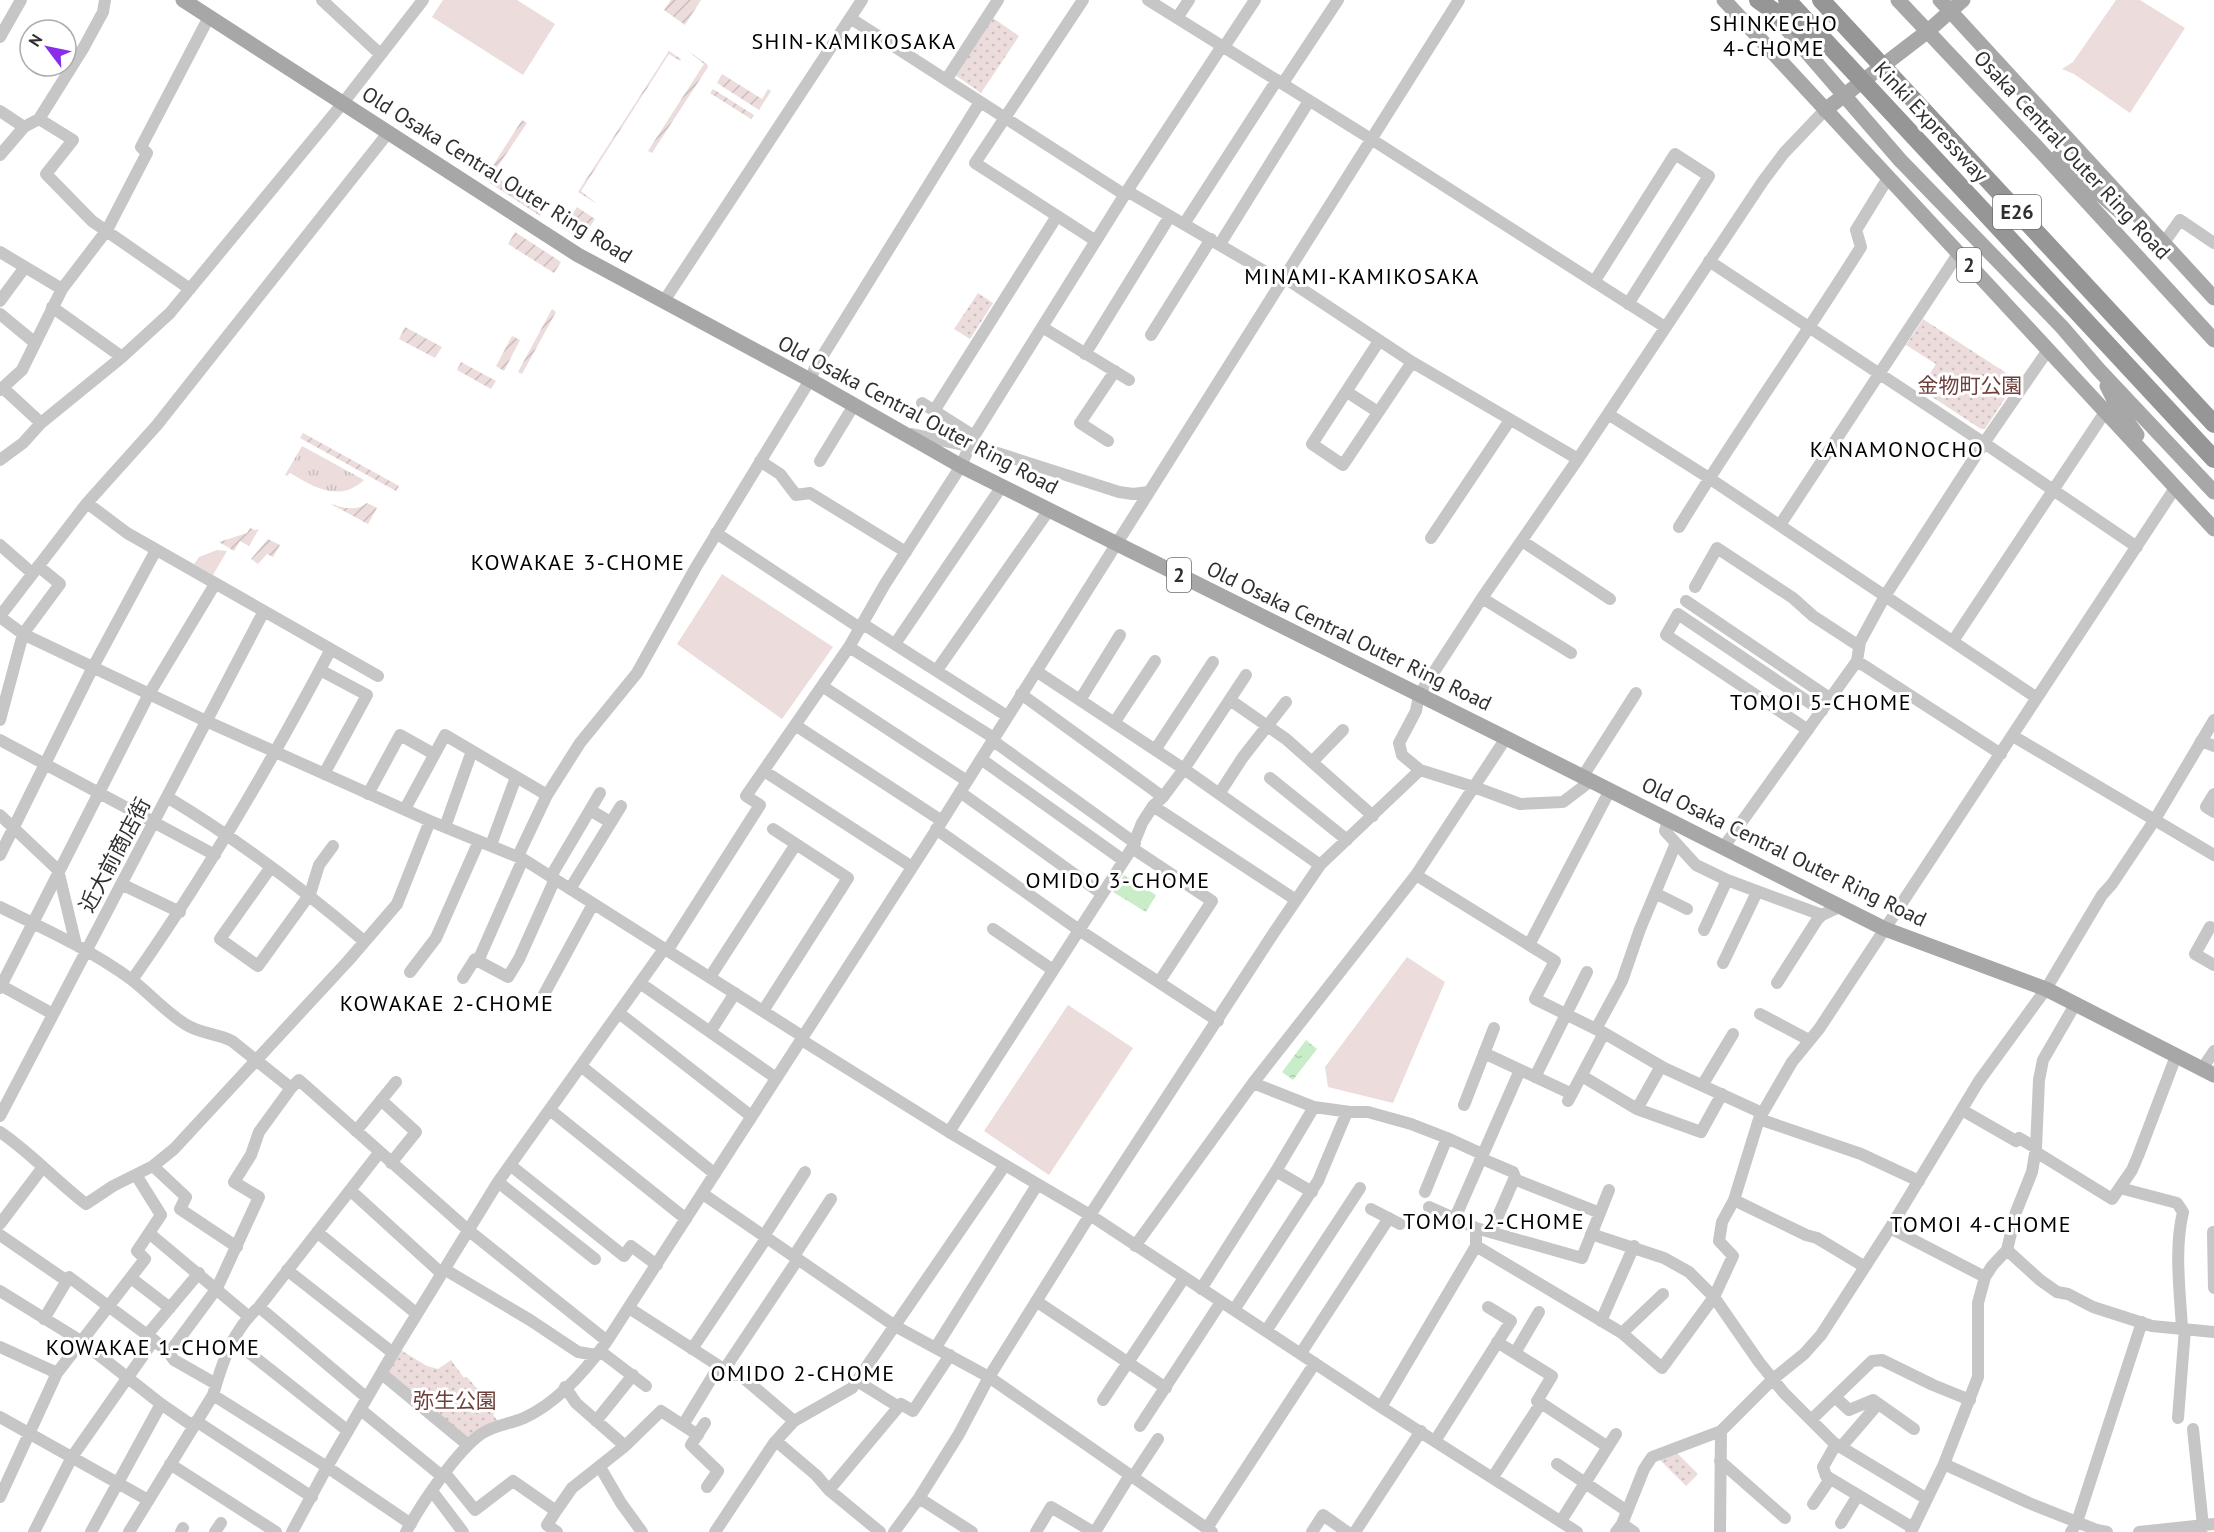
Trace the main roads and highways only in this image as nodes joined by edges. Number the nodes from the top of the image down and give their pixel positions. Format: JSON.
{"nodes":[{"id":1,"x":183,"y":0,"type":"edge"},
{"id":2,"x":1724,"y":0,"type":"edge"},
{"id":3,"x":1760,"y":0,"type":"edge"},
{"id":4,"x":1787,"y":0,"type":"edge"},
{"id":5,"x":1821,"y":0,"type":"edge"},
{"id":6,"x":1898,"y":0,"type":"edge"},
{"id":7,"x":1963,"y":0,"type":"edge"},
{"id":8,"x":1945,"y":6,"type":"edge"},
{"id":9,"x":1928,"y":31,"type":"junction"},
{"id":10,"x":1843,"y":60,"type":"junction"},
{"id":11,"x":1844,"y":95,"type":"junction"},
{"id":12,"x":1825,"y":110,"type":"junction"},
{"id":13,"x":2007,"y":115,"type":"junction"},
{"id":14,"x":2214,"y":298,"type":"edge"},
{"id":15,"x":2214,"y":340,"type":"edge"},
{"id":16,"x":2099,"y":370,"type":"junction"},
{"id":17,"x":2214,"y":424,"type":"edge"},
{"id":18,"x":2214,"y":459,"type":"edge"},
{"id":19,"x":2175,"y":488,"type":"junction"},
{"id":20,"x":2214,"y":492,"type":"edge"},
{"id":21,"x":2214,"y":529,"type":"edge"},
{"id":22,"x":2208,"y":1072,"type":"edge"}],
"edges":[{"from":1,"to":22,"type":"main road","name":"Old Osaka Central Outer Ring Road","number":"2"},
{"from":2,"to":12,"type":"main road","number":"2"},
{"from":3,"to":10,"type":"highway","bridge":true},
{"from":3,"to":11,"type":"main road","number":"2"},
{"from":4,"to":10,"type":"highway","name":"Kinki Expressway","number":"E26","bridge":true},
{"from":5,"to":17,"type":"highway","name":"Kinki Expressway","number":"E26","bridge":true},
{"from":6,"to":9,"type":"main road","name":"Osaka Central Outer Ring Road"},
{"from":7,"to":8,"type":"main road"},
{"from":8,"to":9,"type":"main road"},
{"from":8,"to":14,"type":"main road"},
{"from":9,"to":11,"type":"main road"},
{"from":9,"to":13,"type":"main road","name":"Osaka Central Outer Ring Road"},
{"from":10,"to":18,"type":"highway","name":"Kinki Expressway","number":"E26","bridge":true},
{"from":11,"to":12,"type":"main road"},
{"from":11,"to":16,"type":"main road","number":"2"},
{"from":12,"to":19,"type":"main road","number":"2"},
{"from":13,"to":14,"type":"main road"},
{"from":13,"to":15,"type":"main road","name":"Osaka Central Outer Ring Road"},
{"from":16,"to":19,"type":"main road"},
{"from":16,"to":20,"type":"main road","number":"2"},
{"from":19,"to":21,"type":"main road","number":"2"}]}
